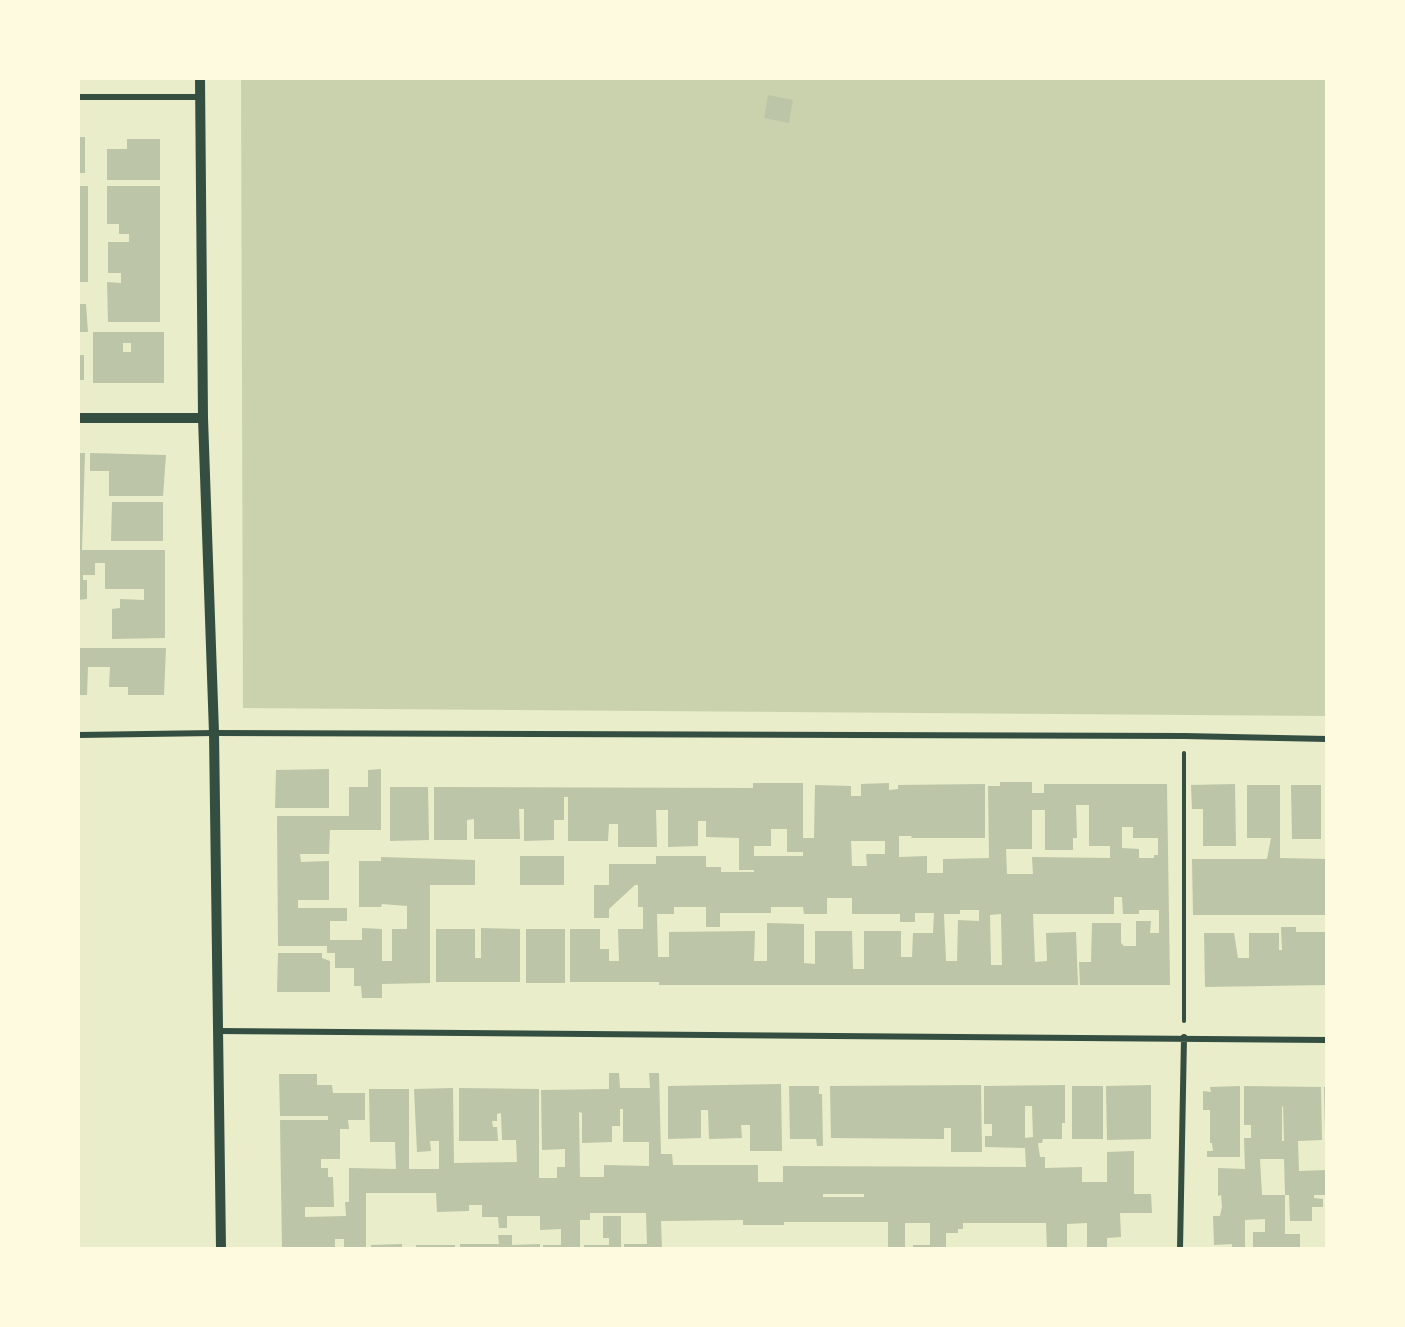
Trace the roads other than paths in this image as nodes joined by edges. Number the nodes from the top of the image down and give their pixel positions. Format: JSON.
{"nodes":[{"id":1,"x":200,"y":78,"type":"edge"},
{"id":2,"x":78,"y":97,"type":"edge"},
{"id":3,"x":200,"y":97,"type":"junction"},
{"id":4,"x":78,"y":418,"type":"edge"},
{"id":5,"x":203,"y":418,"type":"junction"},
{"id":6,"x":214,"y":733,"type":"junction"},
{"id":7,"x":78,"y":735,"type":"edge"},
{"id":8,"x":1327,"y":739,"type":"edge"},
{"id":9,"x":216,"y":1030,"type":"junction"},
{"id":10,"x":1184,"y":1037,"type":"junction"},
{"id":11,"x":1327,"y":1040,"type":"edge"},
{"id":12,"x":221,"y":1249,"type":"edge"},
{"id":13,"x":1180,"y":1249,"type":"edge"}],
"edges":[{"from":1,"to":3,"type":"street"},
{"from":2,"to":3,"type":"street"},
{"from":3,"to":5,"type":"street"},
{"from":4,"to":5,"type":"street"},
{"from":5,"to":6,"type":"street"},
{"from":6,"to":7,"type":"street"},
{"from":6,"to":8,"type":"street"},
{"from":6,"to":9,"type":"street"},
{"from":9,"to":10,"type":"street"},
{"from":9,"to":12,"type":"street"},
{"from":10,"to":11,"type":"street"},
{"from":10,"to":13,"type":"street"}]}
